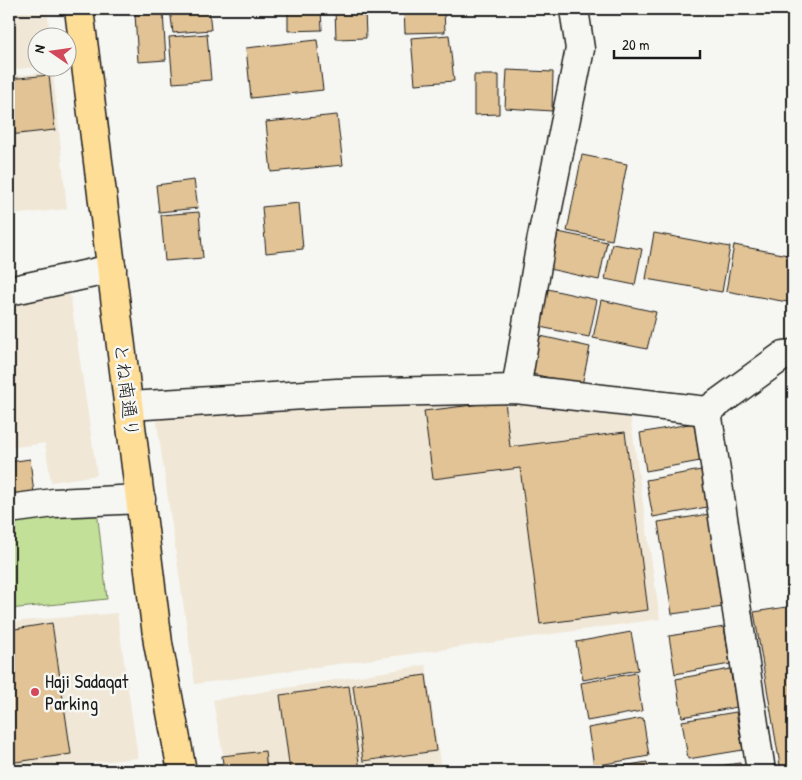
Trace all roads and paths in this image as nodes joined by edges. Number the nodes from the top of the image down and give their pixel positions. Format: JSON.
{"nodes":[{"id":1,"x":78,"y":9,"type":"edge"},
{"id":2,"x":574,"y":9,"type":"edge"},
{"id":3,"x":112,"y":269,"type":"junction"},
{"id":4,"x":9,"y":291,"type":"edge"},
{"id":5,"x":793,"y":354,"type":"edge"},
{"id":6,"x":516,"y":389,"type":"junction"},
{"id":7,"x":130,"y":406,"type":"junction"},
{"id":8,"x":707,"y":411,"type":"junction"},
{"id":9,"x":141,"y":499,"type":"junction"},
{"id":10,"x":9,"y":509,"type":"edge"},
{"id":11,"x":182,"y":771,"type":"edge"},
{"id":12,"x":761,"y":771,"type":"edge"}],
"edges":[{"from":1,"to":3,"type":"main road","name":"とね南通り"},
{"from":2,"to":6,"type":"street"},
{"from":3,"to":4,"type":"street"},
{"from":3,"to":7,"type":"main road","name":"とね南通り"},
{"from":5,"to":8,"type":"street"},
{"from":6,"to":7,"type":"street"},
{"from":6,"to":8,"type":"street"},
{"from":7,"to":9,"type":"main road","name":"とね南通り"},
{"from":8,"to":12,"type":"street"},
{"from":9,"to":10,"type":"street"},
{"from":9,"to":11,"type":"main road","name":"とね南通り"}]}
